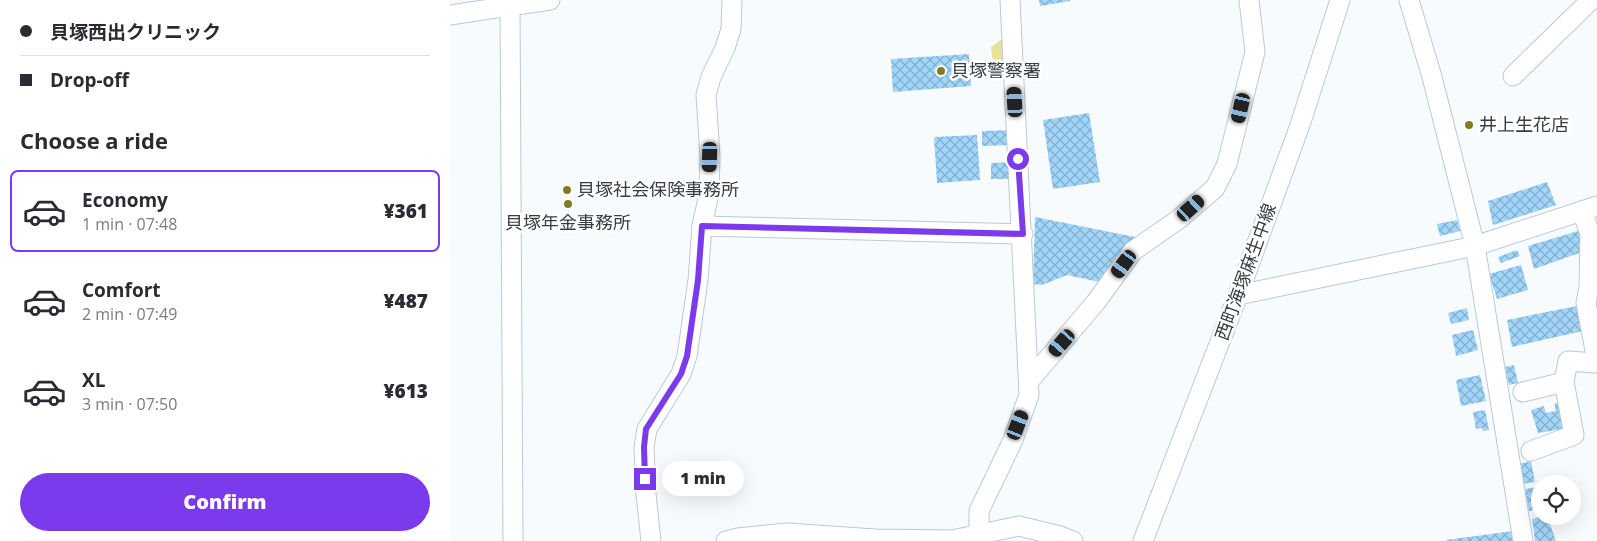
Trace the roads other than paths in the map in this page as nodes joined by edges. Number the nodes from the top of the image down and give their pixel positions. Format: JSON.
{"nodes":[{"id":1,"x":550,"y":0,"type":"edge"},
{"id":2,"x":732,"y":0,"type":"edge"},
{"id":3,"x":1010,"y":0,"type":"edge"},
{"id":4,"x":1249,"y":0,"type":"edge"},
{"id":5,"x":1340,"y":0,"type":"edge"},
{"id":6,"x":1409,"y":0,"type":"edge"},
{"id":7,"x":1591,"y":0,"type":"edge"},
{"id":8,"x":510,"y":6,"type":"junction"},
{"id":9,"x":454,"y":10,"type":"edge"},
{"id":10,"x":1513,"y":76,"type":"dead end"},
{"id":11,"x":1590,"y":208,"type":"edge"},
{"id":12,"x":702,"y":226,"type":"junction"},
{"id":13,"x":1023,"y":234,"type":"junction"},
{"id":14,"x":1475,"y":246,"type":"junction"},
{"id":15,"x":1238,"y":295,"type":"junction"},
{"id":16,"x":1597,"y":362,"type":"edge"},
{"id":17,"x":1029,"y":381,"type":"junction"},
{"id":18,"x":1564,"y":382,"type":"junction"},
{"id":19,"x":1524,"y":392,"type":"dead end"},
{"id":20,"x":1531,"y":451,"type":"dead end"},
{"id":21,"x":980,"y":537,"type":"edge"},
{"id":22,"x":513,"y":541,"type":"edge"},
{"id":23,"x":651,"y":541,"type":"edge"},
{"id":24,"x":726,"y":541,"type":"edge"},
{"id":25,"x":1073,"y":541,"type":"edge"},
{"id":26,"x":1143,"y":541,"type":"edge"},
{"id":27,"x":1523,"y":541,"type":"edge"}],
"edges":[{"from":1,"to":8,"type":"street"},
{"from":2,"to":12,"type":"street"},
{"from":3,"to":13,"type":"street"},
{"from":4,"to":17,"type":"street"},
{"from":5,"to":15,"type":"street","name":"西町海塚麻生中線"},
{"from":6,"to":14,"type":"street"},
{"from":7,"to":10,"type":"street"},
{"from":8,"to":9,"type":"street"},
{"from":8,"to":22,"type":"street"},
{"from":11,"to":14,"type":"street"},
{"from":11,"to":16,"type":"street"},
{"from":12,"to":13,"type":"street"},
{"from":12,"to":23,"type":"street"},
{"from":13,"to":17,"type":"street"},
{"from":14,"to":15,"type":"street"},
{"from":14,"to":27,"type":"street"},
{"from":15,"to":26,"type":"street","name":"西町海塚麻生中線"},
{"from":16,"to":18,"type":"street"},
{"from":17,"to":21,"type":"street"},
{"from":18,"to":19,"type":"street"},
{"from":18,"to":20,"type":"street"},
{"from":21,"to":24,"type":"street"},
{"from":21,"to":25,"type":"street"}]}
